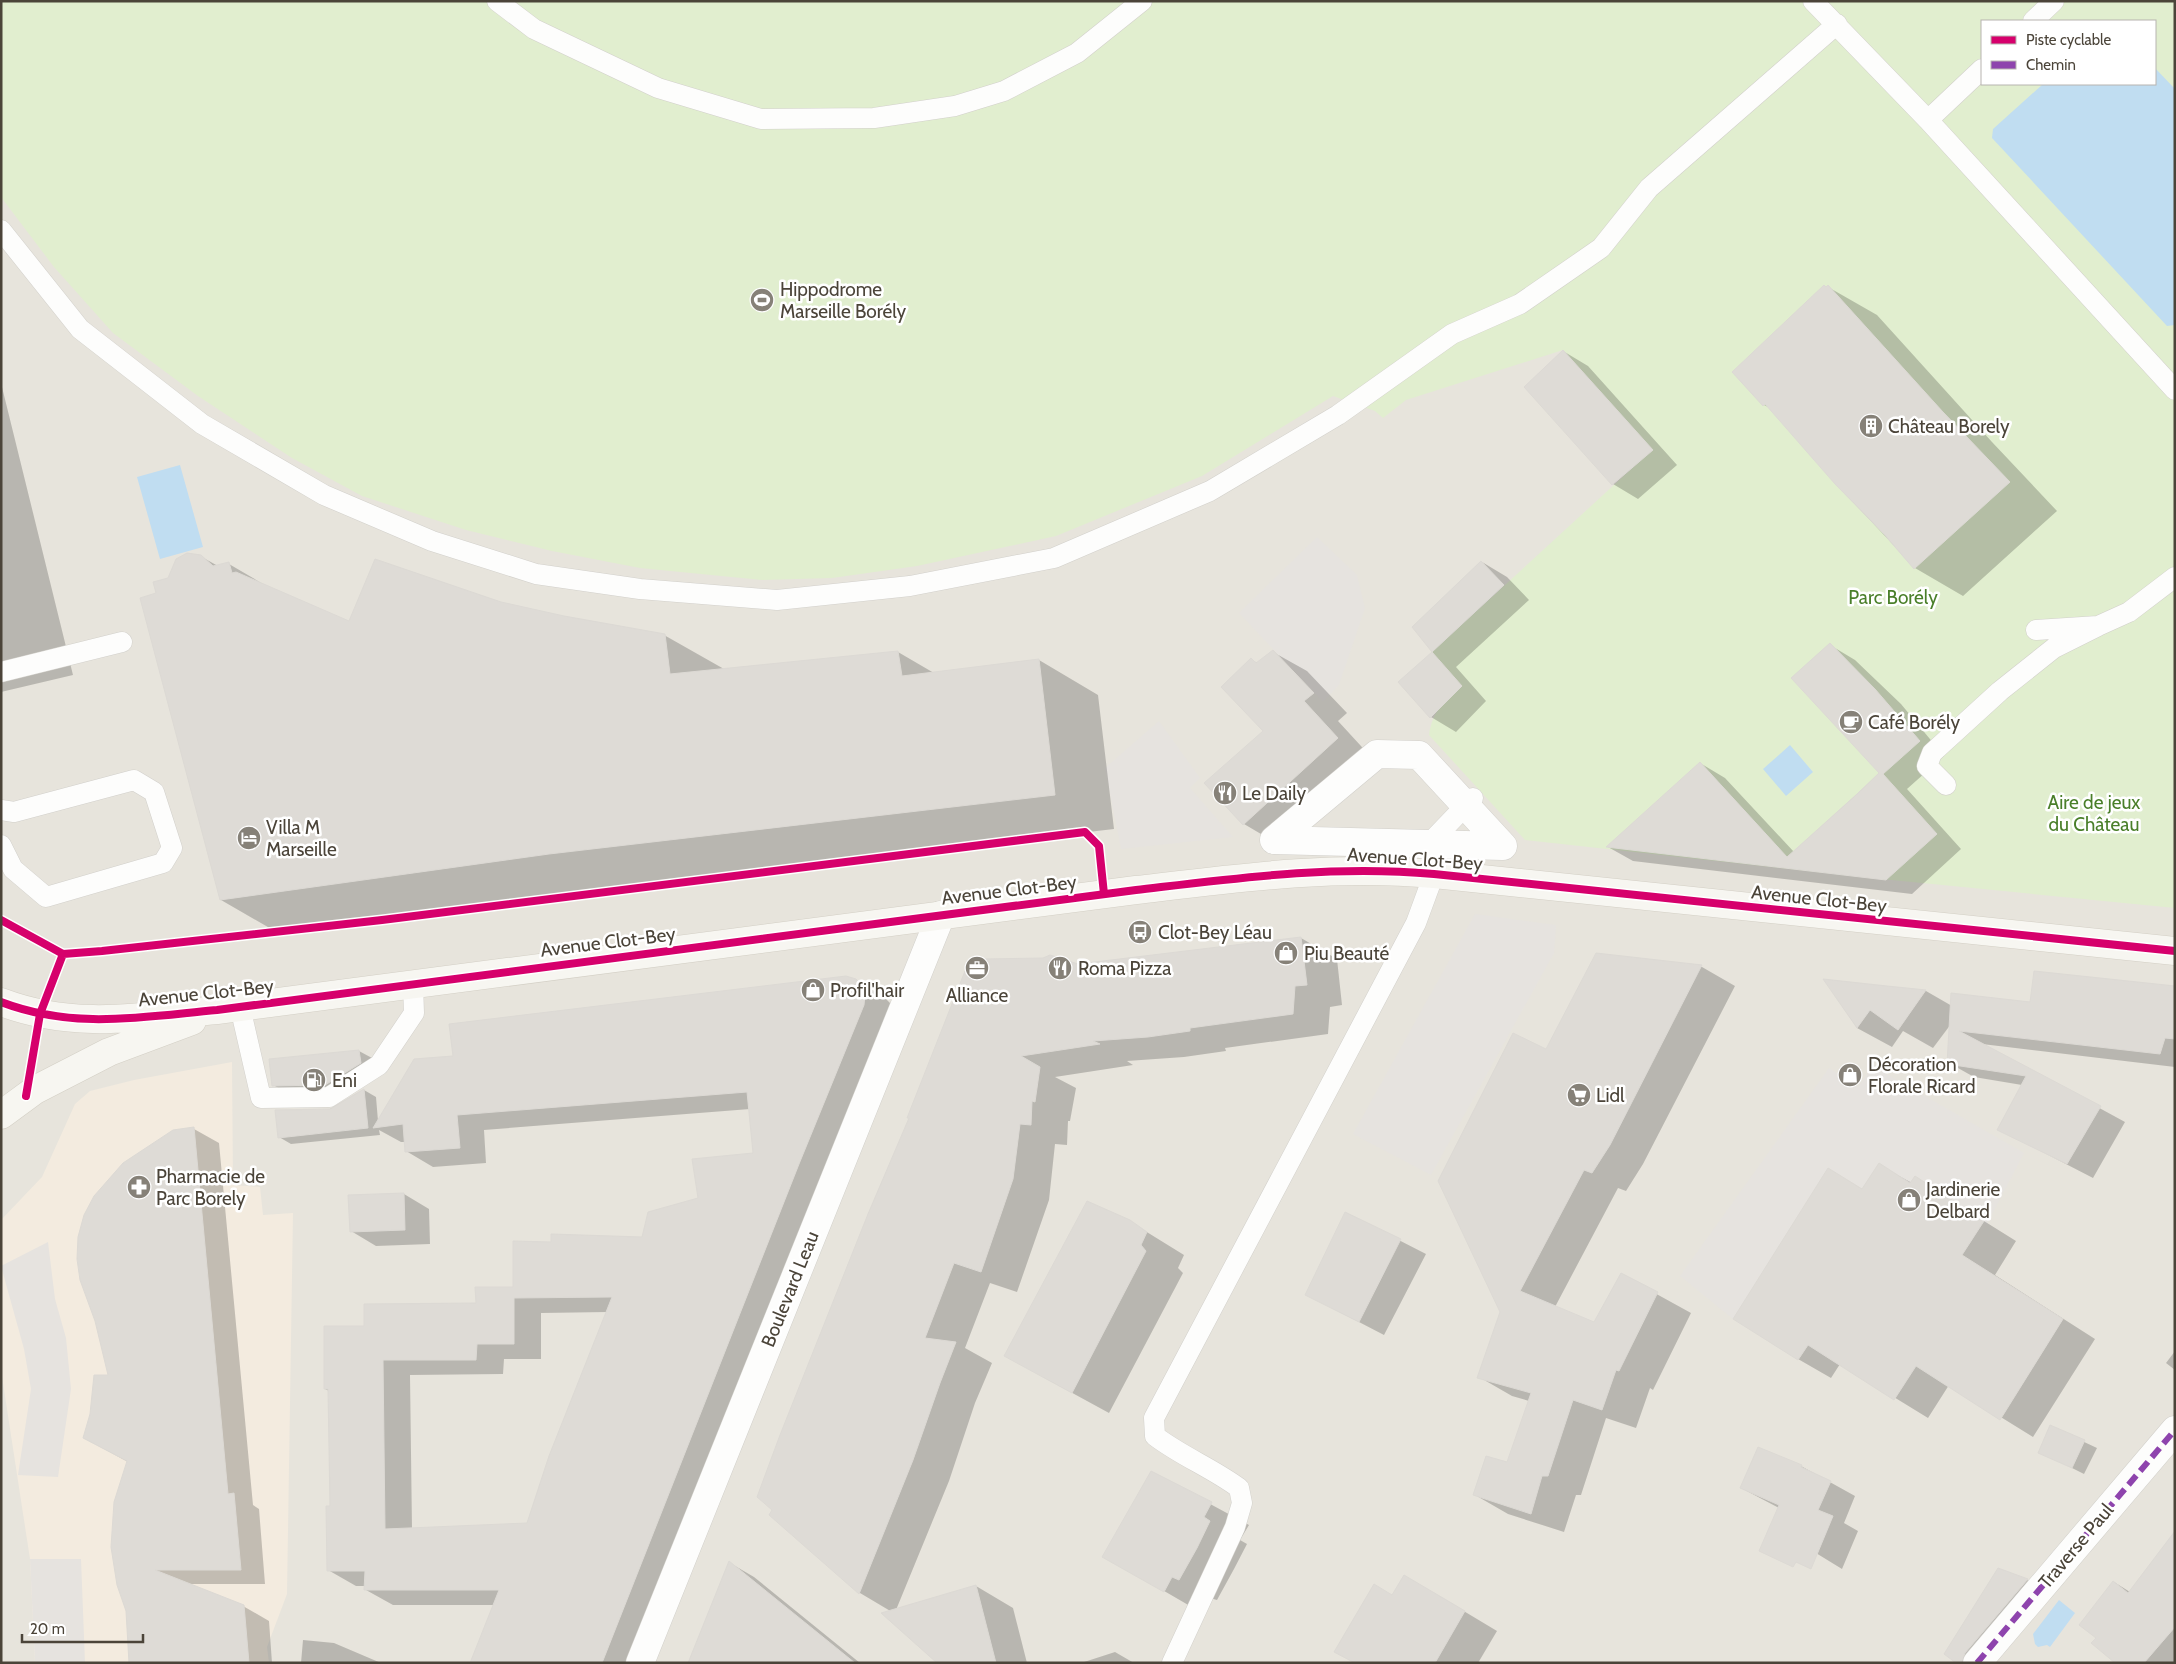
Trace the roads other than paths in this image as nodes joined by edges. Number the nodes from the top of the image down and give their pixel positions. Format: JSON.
{"nodes":[{"id":1,"x":497,"y":1,"type":"edge"},
{"id":2,"x":1142,"y":1,"type":"edge"},
{"id":3,"x":1813,"y":1,"type":"edge"},
{"id":4,"x":2054,"y":1,"type":"edge"},
{"id":5,"x":2034,"y":20,"type":"edge"},
{"id":6,"x":1837,"y":24,"type":"junction"},
{"id":7,"x":1981,"y":71,"type":"edge"},
{"id":8,"x":1928,"y":120,"type":"junction"},
{"id":9,"x":1,"y":230,"type":"edge"},
{"id":10,"x":2175,"y":390,"type":"edge"},
{"id":11,"x":2175,"y":577,"type":"edge"},
{"id":12,"x":2098,"y":626,"type":"junction"},
{"id":13,"x":2036,"y":630,"type":"dead end"},
{"id":14,"x":122,"y":642,"type":"dead end"},
{"id":15,"x":1,"y":672,"type":"edge"},
{"id":16,"x":1946,"y":785,"type":"dead end"},
{"id":17,"x":1470,"y":802,"type":"junction"},
{"id":18,"x":1,"y":810,"type":"edge"},
{"id":19,"x":1,"y":844,"type":"edge"},
{"id":20,"x":1429,"y":844,"type":"junction"},
{"id":21,"x":1402,"y":871,"type":"junction"},
{"id":22,"x":1434,"y":874,"type":"junction"},
{"id":23,"x":941,"y":915,"type":"junction"},
{"id":24,"x":2175,"y":951,"type":"edge"},
{"id":25,"x":413,"y":984,"type":"junction"},
{"id":26,"x":1,"y":1002,"type":"edge"},
{"id":27,"x":228,"y":1008,"type":"junction"},
{"id":28,"x":1,"y":1115,"type":"edge"},
{"id":29,"x":2175,"y":1430,"type":"edge"},
{"id":30,"x":640,"y":1663,"type":"edge"},
{"id":31,"x":1172,"y":1663,"type":"edge"},
{"id":32,"x":1978,"y":1663,"type":"edge"}],
"edges":[{"from":1,"to":2,"type":"lane"},
{"from":3,"to":6,"type":"lane"},
{"from":4,"to":5,"type":"lane"},
{"from":6,"to":8,"type":"lane"},
{"from":6,"to":9,"type":"lane"},
{"from":7,"to":8,"type":"lane"},
{"from":8,"to":10,"type":"lane"},
{"from":11,"to":12,"type":"lane"},
{"from":12,"to":13,"type":"lane"},
{"from":12,"to":16,"type":"lane"},
{"from":14,"to":15,"type":"lane"},
{"from":17,"to":20,"type":"lane"},
{"from":17,"to":20,"type":"street"},
{"from":17,"to":20,"type":"street"},
{"from":18,"to":19,"type":"lane"},
{"from":20,"to":21,"type":"lane"},
{"from":21,"to":22,"type":"street","name":"Avenue Clot-Bey"},
{"from":21,"to":23,"type":"street","name":"Avenue Clot-Bey"},
{"from":22,"to":24,"type":"street","name":"Avenue Clot-Bey"},
{"from":22,"to":31,"type":"lane"},
{"from":23,"to":25,"type":"street","name":"Avenue Clot-Bey"},
{"from":23,"to":30,"type":"street","name":"Boulevard Leau"},
{"from":25,"to":27,"type":"street","name":"Avenue Clot-Bey"},
{"from":25,"to":27,"type":"lane"},
{"from":26,"to":27,"type":"street","name":"Avenue Clot-Bey"},
{"from":27,"to":28,"type":"street","name":"Avenue Clot-Bey"},
{"from":29,"to":32,"type":"street","name":"Traverse Paul"}]}
